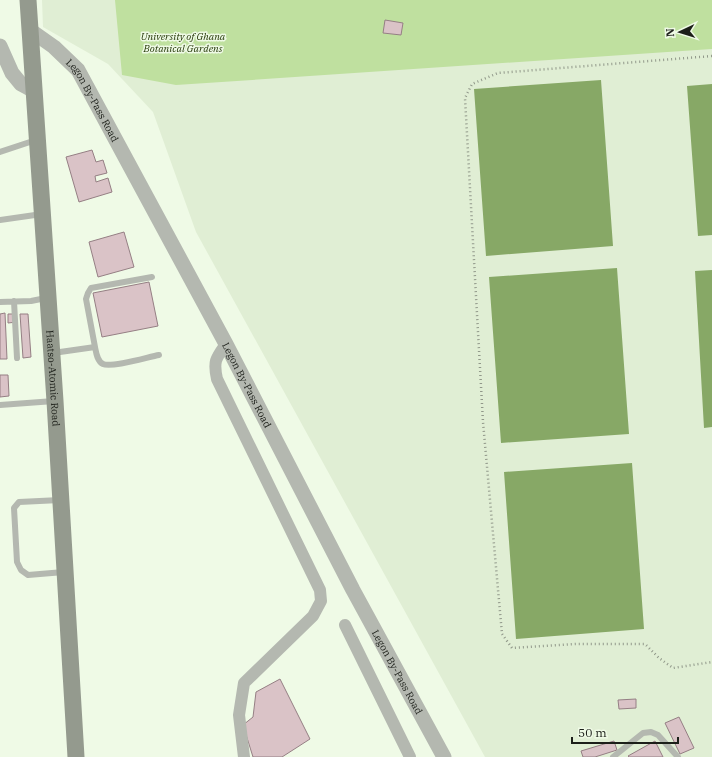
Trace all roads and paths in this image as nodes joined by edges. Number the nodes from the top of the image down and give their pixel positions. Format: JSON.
{"nodes":[{"id":1,"x":28,"y":0,"type":"edge"},
{"id":2,"x":30,"y":30,"type":"junction"},
{"id":3,"x":0,"y":46,"type":"edge"},
{"id":4,"x":712,"y":56,"type":"edge"},
{"id":5,"x":34,"y":91,"type":"junction"},
{"id":6,"x":38,"y":139,"type":"junction"},
{"id":7,"x":0,"y":152,"type":"edge"},
{"id":8,"x":42,"y":214,"type":"junction"},
{"id":9,"x":0,"y":220,"type":"edge"},
{"id":10,"x":152,"y":277,"type":"dead end"},
{"id":11,"x":48,"y":297,"type":"junction"},
{"id":12,"x":14,"y":301,"type":"junction"},
{"id":13,"x":0,"y":302,"type":"edge"},
{"id":14,"x":226,"y":344,"type":"junction"},
{"id":15,"x":95,"y":347,"type":"junction"},
{"id":16,"x":51,"y":353,"type":"junction"},
{"id":17,"x":159,"y":355,"type":"dead end"},
{"id":18,"x":17,"y":358,"type":"dead end"},
{"id":19,"x":55,"y":401,"type":"junction"},
{"id":20,"x":0,"y":405,"type":"edge"},
{"id":21,"x":61,"y":500,"type":"junction"},
{"id":22,"x":65,"y":571,"type":"junction"},
{"id":23,"x":345,"y":625,"type":"dead end"},
{"id":24,"x":712,"y":662,"type":"edge"},
{"id":25,"x":76,"y":757,"type":"edge"},
{"id":26,"x":244,"y":757,"type":"edge"},
{"id":27,"x":410,"y":757,"type":"edge"},
{"id":28,"x":444,"y":757,"type":"edge"},
{"id":29,"x":613,"y":757,"type":"edge"},
{"id":30,"x":678,"y":757,"type":"edge"}],
"edges":[{"from":1,"to":2,"type":"main road","name":"Haatso-Atomic Road"},
{"from":2,"to":5,"type":"main road","name":"Haatso-Atomic Road"},
{"from":2,"to":14,"type":"street","name":"Legon By-Pass Road"},
{"from":3,"to":5,"type":"street"},
{"from":4,"to":24,"type":"path"},
{"from":5,"to":6,"type":"main road","name":"Haatso-Atomic Road"},
{"from":6,"to":7,"type":"lane"},
{"from":6,"to":8,"type":"main road","name":"Haatso-Atomic Road"},
{"from":8,"to":9,"type":"lane"},
{"from":8,"to":11,"type":"main road","name":"Haatso-Atomic Road"},
{"from":10,"to":15,"type":"lane"},
{"from":11,"to":12,"type":"lane"},
{"from":11,"to":16,"type":"main road","name":"Haatso-Atomic Road"},
{"from":12,"to":13,"type":"lane"},
{"from":12,"to":18,"type":"lane"},
{"from":14,"to":26,"type":"street"},
{"from":14,"to":28,"type":"street","name":"Legon By-Pass Road"},
{"from":15,"to":16,"type":"lane"},
{"from":15,"to":17,"type":"lane"},
{"from":16,"to":19,"type":"main road","name":"Haatso-Atomic Road"},
{"from":19,"to":20,"type":"lane"},
{"from":19,"to":21,"type":"main road","name":"Haatso-Atomic Road"},
{"from":21,"to":22,"type":"main road","name":"Haatso-Atomic Road"},
{"from":21,"to":22,"type":"lane"},
{"from":22,"to":25,"type":"main road","name":"Haatso-Atomic Road"},
{"from":23,"to":27,"type":"street"},
{"from":29,"to":30,"type":"lane"}]}
